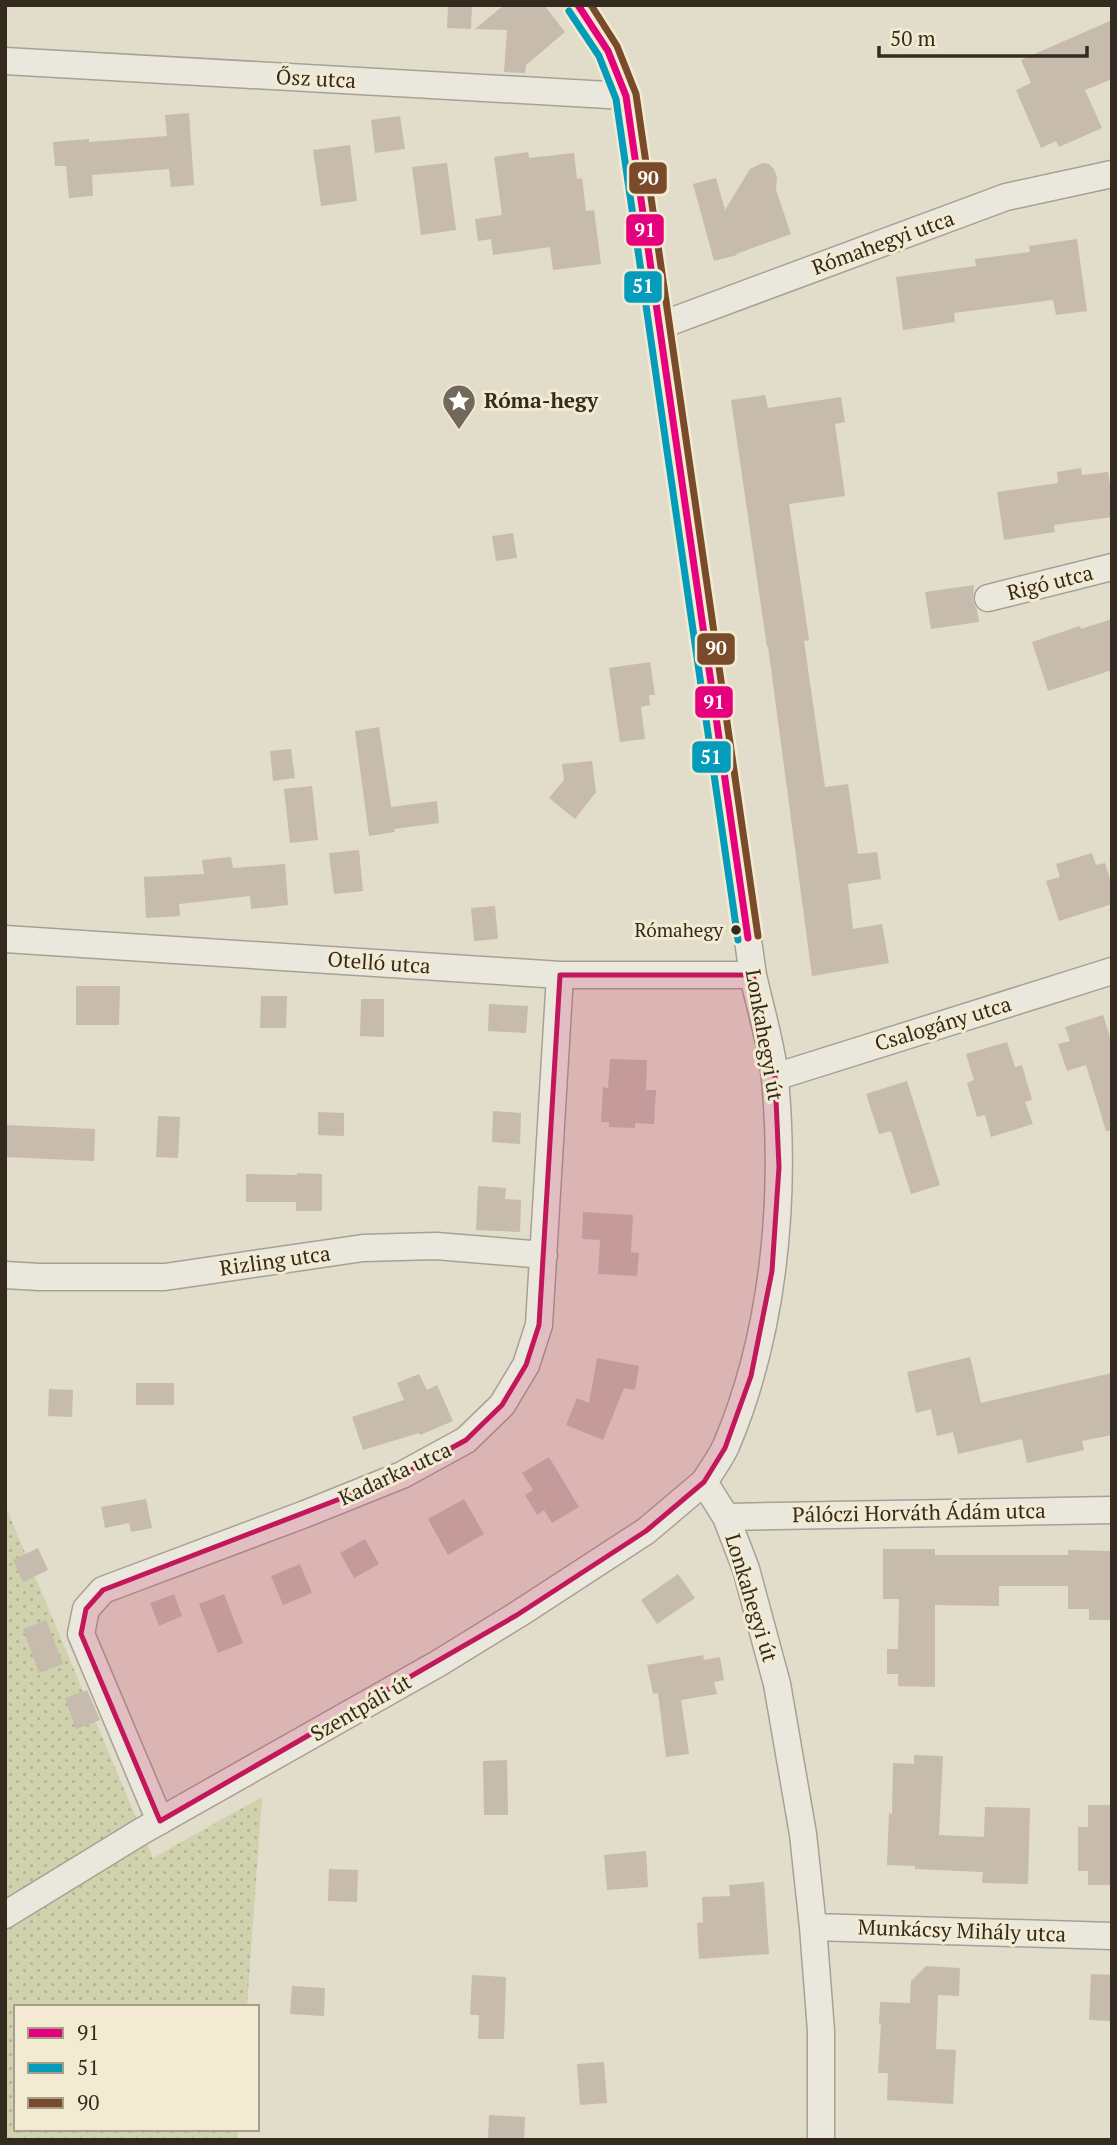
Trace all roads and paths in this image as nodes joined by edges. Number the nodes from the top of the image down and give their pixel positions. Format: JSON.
{"nodes":[{"id":1,"x":578,"y":5,"type":"edge"},
{"id":2,"x":5,"y":61,"type":"edge"},
{"id":3,"x":626,"y":96,"type":"junction"},
{"id":4,"x":1112,"y":174,"type":"edge"},
{"id":5,"x":659,"y":326,"type":"junction"},
{"id":6,"x":1112,"y":567,"type":"edge"},
{"id":7,"x":988,"y":598,"type":"dead end"},
{"id":8,"x":5,"y":939,"type":"edge"},
{"id":9,"x":1112,"y":971,"type":"edge"},
{"id":10,"x":560,"y":975,"type":"junction"},
{"id":11,"x":753,"y":975,"type":"junction"},
{"id":12,"x":775,"y":1077,"type":"junction"},
{"id":13,"x":544,"y":1255,"type":"junction"},
{"id":14,"x":5,"y":1275,"type":"edge"},
{"id":15,"x":704,"y":1482,"type":"junction"},
{"id":16,"x":1112,"y":1510,"type":"edge"},
{"id":17,"x":726,"y":1517,"type":"junction"},
{"id":18,"x":160,"y":1821,"type":"junction"},
{"id":19,"x":5,"y":1915,"type":"edge"},
{"id":20,"x":813,"y":1927,"type":"junction"},
{"id":21,"x":1112,"y":1936,"type":"edge"},
{"id":22,"x":821,"y":2140,"type":"edge"}],
"edges":[{"from":1,"to":3,"type":"street","name":"Lonkahegyi út"},
{"from":2,"to":3,"type":"street","name":"Ősz utca"},
{"from":3,"to":5,"type":"street","name":"Lonkahegyi út"},
{"from":4,"to":5,"type":"street","name":"Rómahegyi utca"},
{"from":5,"to":11,"type":"street","name":"Lonkahegyi út"},
{"from":6,"to":7,"type":"street","name":"Rigó utca"},
{"from":8,"to":10,"type":"street","name":"Otelló utca"},
{"from":9,"to":12,"type":"street","name":"Csalogány utca"},
{"from":10,"to":11,"type":"street","name":"Otelló utca"},
{"from":10,"to":13,"type":"street","name":"Kadarka utca"},
{"from":11,"to":12,"type":"street","name":"Lonkahegyi út"},
{"from":12,"to":15,"type":"street","name":"Lonkahegyi út"},
{"from":13,"to":14,"type":"street","name":"Rizling utca"},
{"from":13,"to":18,"type":"street","name":"Kadarka utca"},
{"from":15,"to":17,"type":"street","name":"Lonkahegyi út"},
{"from":15,"to":18,"type":"street","name":"Szentpáli út"},
{"from":16,"to":17,"type":"street","name":"Pálóczi Horváth Ádám utca"},
{"from":17,"to":20,"type":"street","name":"Lonkahegyi út"},
{"from":18,"to":19,"type":"street","name":"Szentpáli út"},
{"from":20,"to":21,"type":"street","name":"Munkácsy Mihály utca"},
{"from":20,"to":22,"type":"street","name":"Lonkahegyi út"}]}
